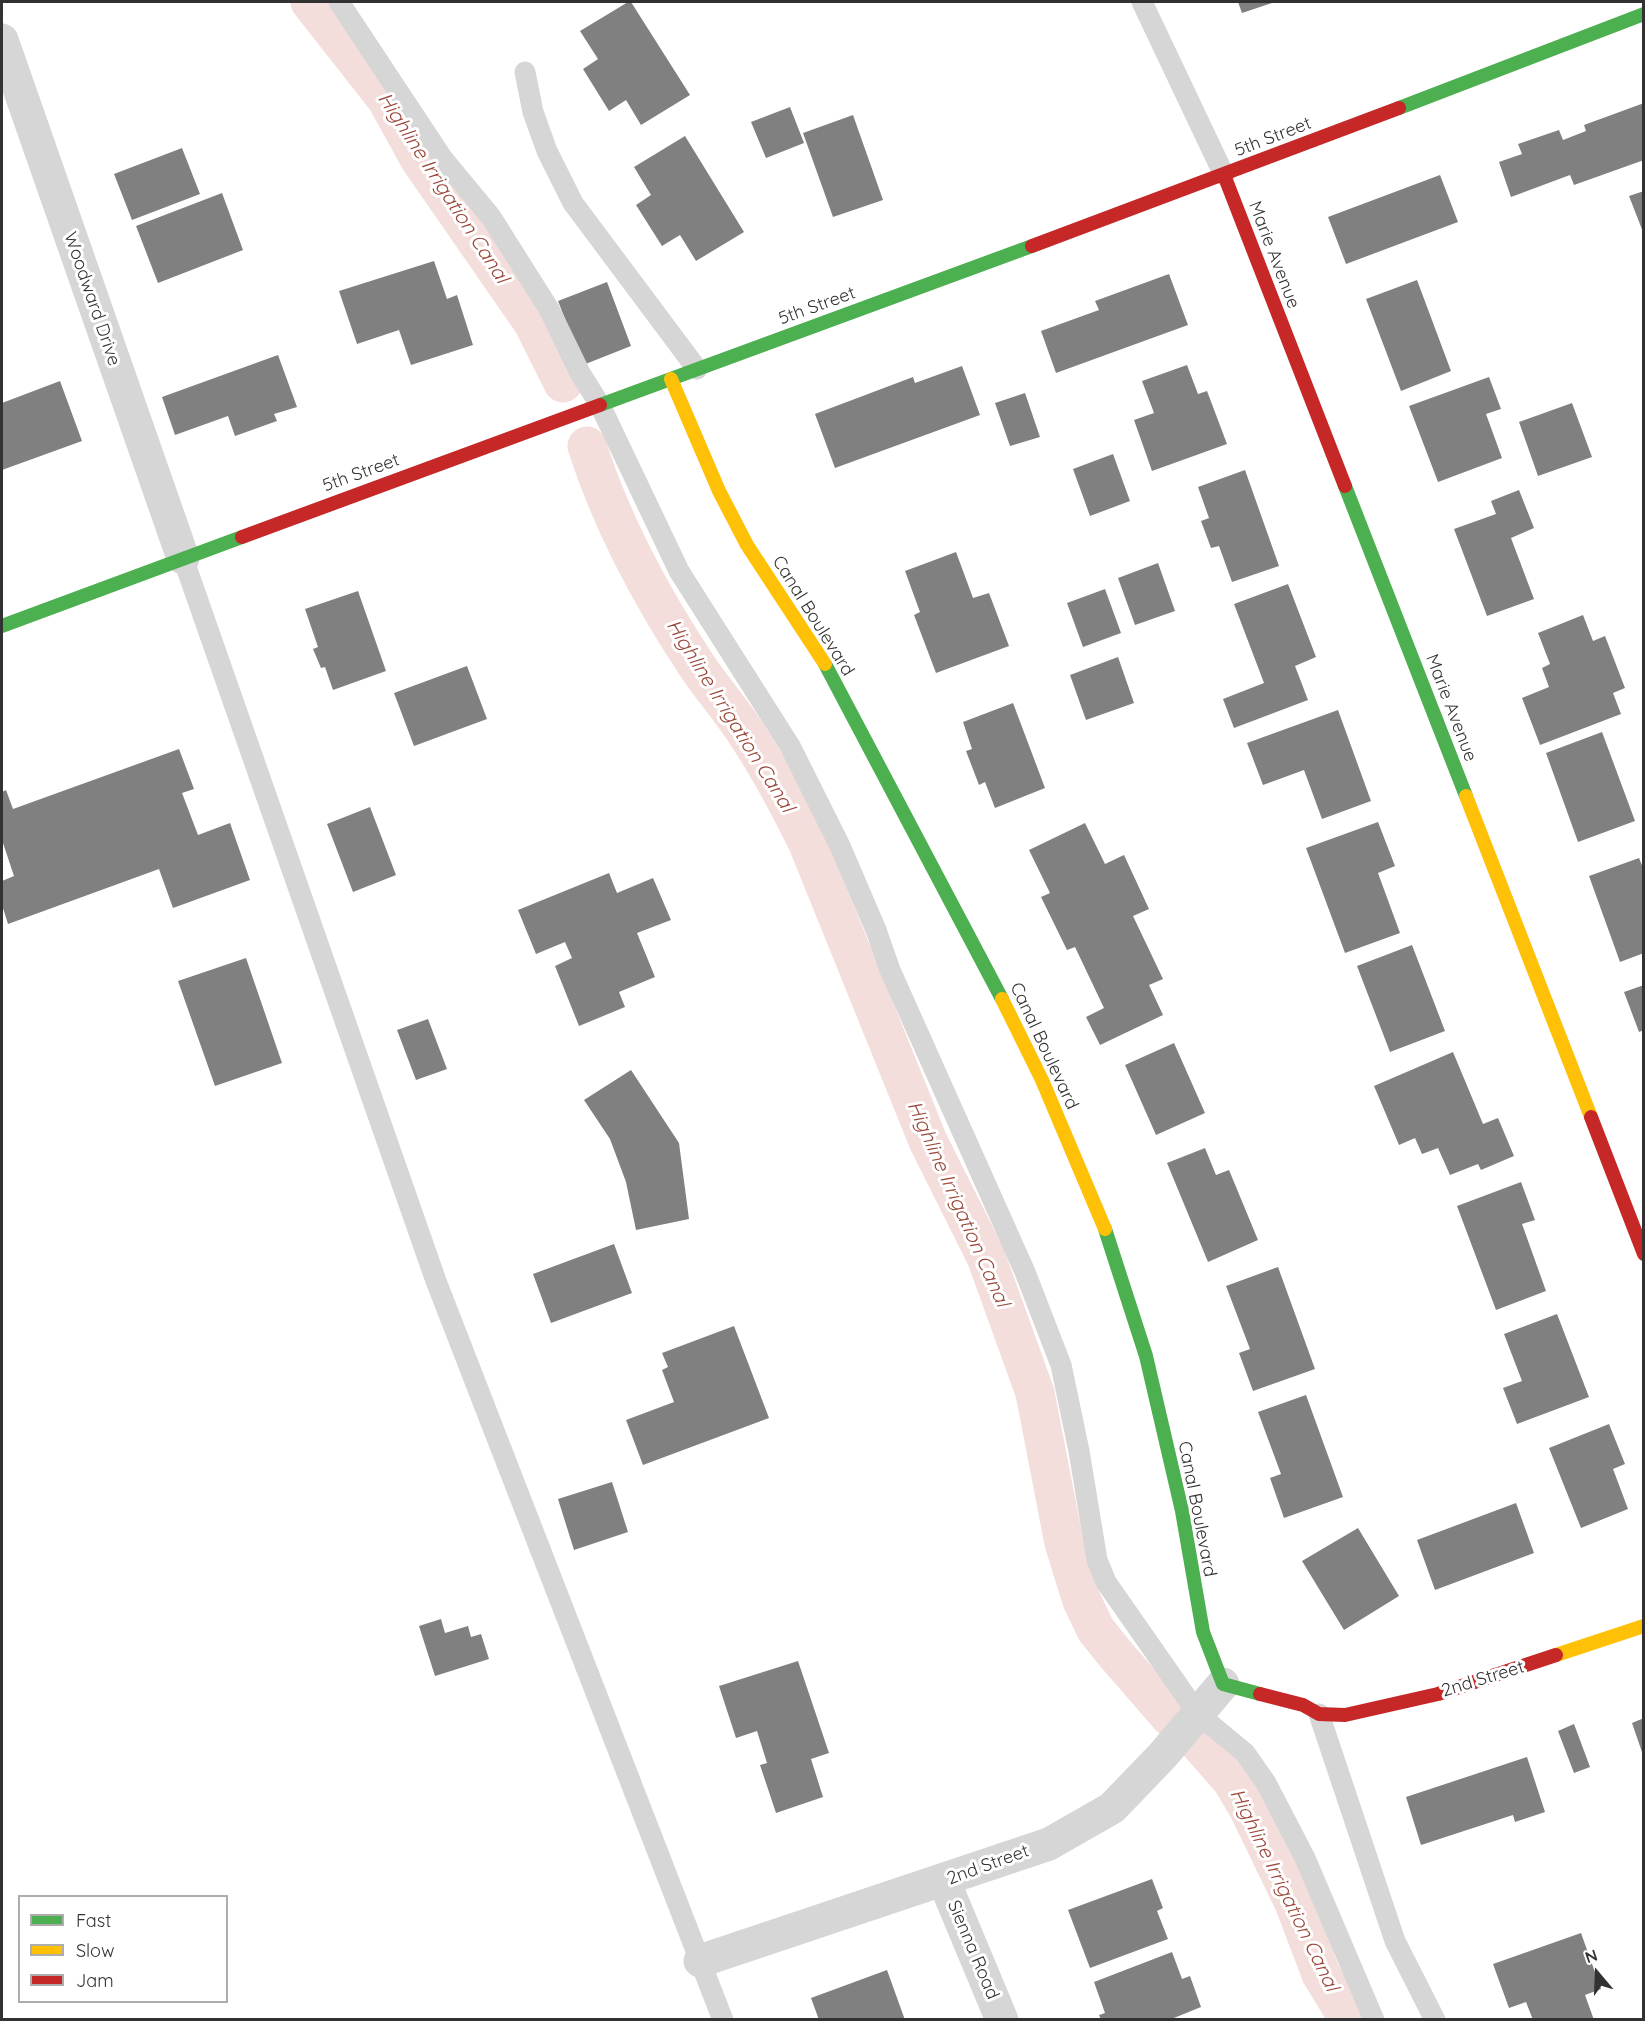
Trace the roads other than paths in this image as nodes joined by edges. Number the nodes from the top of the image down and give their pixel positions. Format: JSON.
{"nodes":[{"id":1,"x":339,"y":2,"type":"edge"},
{"id":2,"x":1142,"y":2,"type":"edge"},
{"id":3,"x":1644,"y":14,"type":"edge"},
{"id":4,"x":2,"y":40,"type":"edge"},
{"id":5,"x":525,"y":72,"type":"dead end"},
{"id":6,"x":1224,"y":175,"type":"junction"},
{"id":7,"x":697,"y":369,"type":"junction"},
{"id":8,"x":671,"y":379,"type":"junction"},
{"id":9,"x":600,"y":405,"type":"junction"},
{"id":10,"x":183,"y":558,"type":"junction"},
{"id":11,"x":2,"y":626,"type":"edge"},
{"id":12,"x":1644,"y":1254,"type":"edge"},
{"id":13,"x":1644,"y":1626,"type":"edge"},
{"id":14,"x":1223,"y":1684,"type":"junction"},
{"id":15,"x":1319,"y":1714,"type":"junction"},
{"id":16,"x":1197,"y":1715,"type":"junction"},
{"id":17,"x":944,"y":1881,"type":"junction"},
{"id":18,"x":700,"y":1961,"type":"junction"},
{"id":19,"x":723,"y":2019,"type":"edge"},
{"id":20,"x":1002,"y":2019,"type":"edge"},
{"id":21,"x":1374,"y":2019,"type":"edge"},
{"id":22,"x":1435,"y":2019,"type":"edge"}],
"edges":[{"from":1,"to":9,"type":"lane"},
{"from":2,"to":6,"type":"lane"},
{"from":3,"to":6,"type":"street","name":"5th Street"},
{"from":4,"to":10,"type":"street","name":"Woodward Drive"},
{"from":5,"to":7,"type":"lane"},
{"from":6,"to":7,"type":"street","name":"5th Street"},
{"from":6,"to":12,"type":"street","name":"Marie Avenue"},
{"from":7,"to":8,"type":"street","name":"5th Street"},
{"from":8,"to":9,"type":"street","name":"5th Street"},
{"from":8,"to":14,"type":"street","name":"Canal Boulevard"},
{"from":9,"to":10,"type":"street","name":"5th Street"},
{"from":9,"to":16,"type":"lane"},
{"from":10,"to":11,"type":"street","name":"5th Street"},
{"from":10,"to":18,"type":"lane"},
{"from":13,"to":15,"type":"street","name":"2nd Street"},
{"from":14,"to":15,"type":"street"},
{"from":14,"to":16,"type":"street","name":"2nd Street"},
{"from":15,"to":22,"type":"lane"},
{"from":16,"to":17,"type":"street","name":"2nd Street"},
{"from":16,"to":21,"type":"lane"},
{"from":17,"to":18,"type":"street","name":"2nd Street"},
{"from":17,"to":20,"type":"street","name":"Sienna Road"},
{"from":18,"to":19,"type":"lane"}]}
